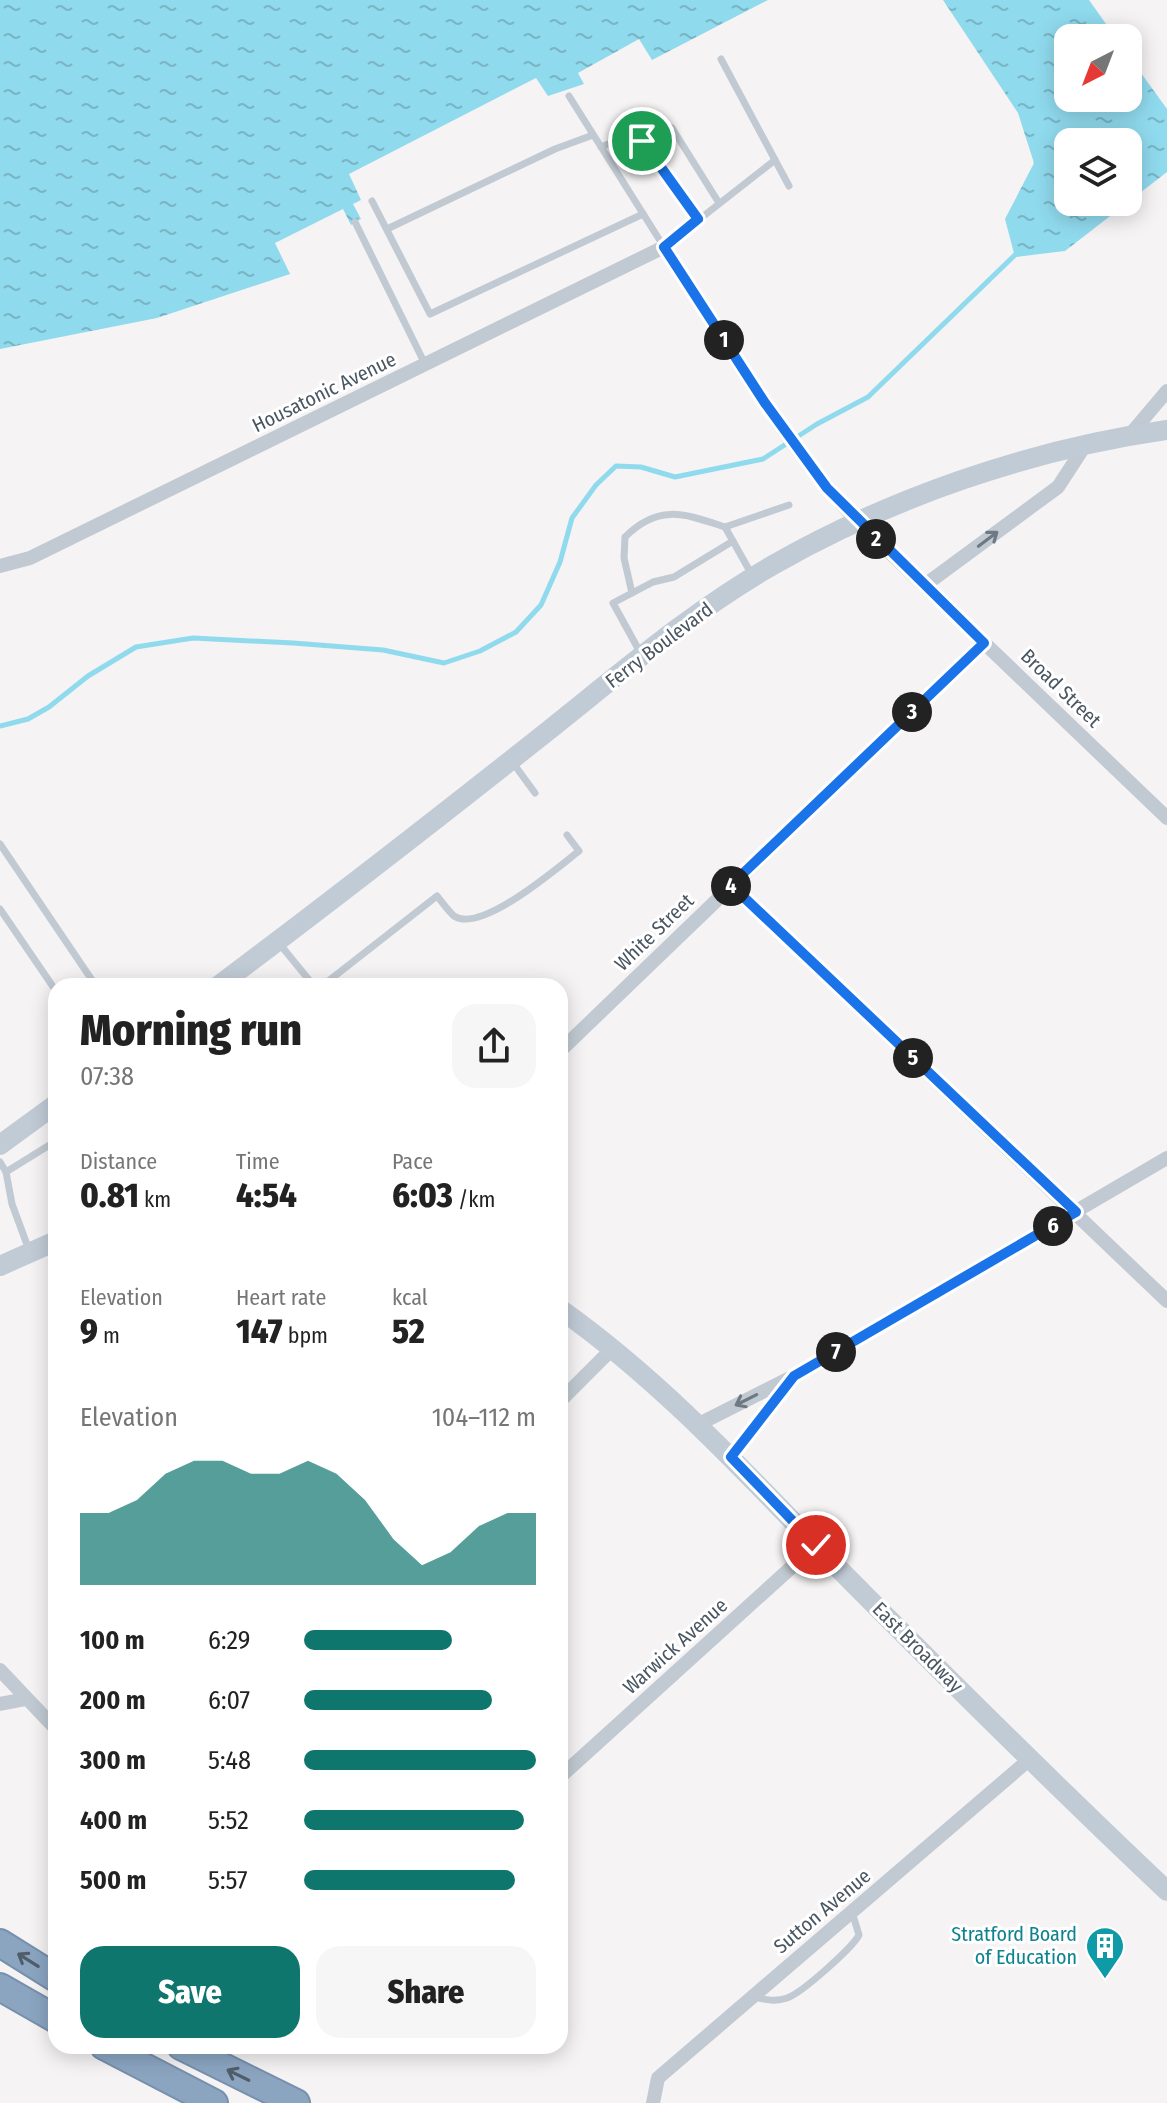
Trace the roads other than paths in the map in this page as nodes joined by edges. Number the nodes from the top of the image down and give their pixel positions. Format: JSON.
{"nodes":[{"id":1,"x":721,"y":59,"type":"dead end"},
{"id":2,"x":569,"y":96,"type":"dead end"},
{"id":3,"x":641,"y":131,"type":"junction"},
{"id":4,"x":593,"y":135,"type":"junction"},
{"id":5,"x":601,"y":147,"type":"junction"},
{"id":6,"x":775,"y":160,"type":"junction"},
{"id":7,"x":789,"y":186,"type":"dead end"},
{"id":8,"x":372,"y":201,"type":"dead end"},
{"id":9,"x":719,"y":203,"type":"junction"},
{"id":10,"x":643,"y":214,"type":"junction"},
{"id":11,"x":698,"y":219,"type":"junction"},
{"id":12,"x":355,"y":222,"type":"dead end"},
{"id":13,"x":387,"y":229,"type":"junction"},
{"id":14,"x":664,"y":247,"type":"junction"},
{"id":15,"x":425,"y":364,"type":"junction"},
{"id":16,"x":1167,"y":391,"type":"edge"},
{"id":17,"x":1167,"y":430,"type":"edge"},
{"id":18,"x":1129,"y":436,"type":"junction"},
{"id":19,"x":1086,"y":444,"type":"junction"},
{"id":20,"x":789,"y":505,"type":"dead end"},
{"id":21,"x":858,"y":522,"type":"junction"},
{"id":22,"x":725,"y":527,"type":"junction"},
{"id":23,"x":733,"y":541,"type":"junction"},
{"id":24,"x":0,"y":566,"type":"edge"},
{"id":25,"x":753,"y":577,"type":"junction"},
{"id":26,"x":925,"y":585,"type":"junction"},
{"id":27,"x":632,"y":593,"type":"junction"},
{"id":28,"x":984,"y":643,"type":"junction"},
{"id":29,"x":642,"y":656,"type":"junction"},
{"id":30,"x":511,"y":760,"type":"junction"},
{"id":31,"x":535,"y":793,"type":"dead end"},
{"id":32,"x":1167,"y":818,"type":"edge"},
{"id":33,"x":567,"y":835,"type":"dead end"},
{"id":34,"x":0,"y":844,"type":"edge"},
{"id":35,"x":731,"y":885,"type":"junction"},
{"id":36,"x":0,"y":909,"type":"edge"},
{"id":37,"x":277,"y":940,"type":"junction"},
{"id":38,"x":91,"y":978,"type":"edge"},
{"id":39,"x":228,"y":978,"type":"edge"},
{"id":40,"x":308,"y":978,"type":"edge"},
{"id":41,"x":332,"y":978,"type":"edge"},
{"id":42,"x":48,"y":979,"type":"edge"},
{"id":43,"x":568,"y":1043,"type":"edge"},
{"id":44,"x":48,"y":1110,"type":"edge"},
{"id":45,"x":0,"y":1145,"type":"edge"},
{"id":46,"x":48,"y":1146,"type":"edge"},
{"id":47,"x":1167,"y":1158,"type":"edge"},
{"id":48,"x":0,"y":1162,"type":"edge"},
{"id":49,"x":6,"y":1172,"type":"junction"},
{"id":50,"x":1076,"y":1212,"type":"junction"},
{"id":51,"x":48,"y":1244,"type":"edge"},
{"id":52,"x":30,"y":1252,"type":"junction"},
{"id":53,"x":0,"y":1266,"type":"edge"},
{"id":54,"x":1167,"y":1301,"type":"edge"},
{"id":55,"x":568,"y":1315,"type":"edge"},
{"id":56,"x":612,"y":1349,"type":"junction"},
{"id":57,"x":794,"y":1376,"type":"junction"},
{"id":58,"x":568,"y":1393,"type":"edge"},
{"id":59,"x":699,"y":1424,"type":"junction"},
{"id":60,"x":731,"y":1457,"type":"junction"},
{"id":61,"x":816,"y":1545,"type":"junction"},
{"id":62,"x":0,"y":1670,"type":"edge"},
{"id":63,"x":26,"y":1699,"type":"junction"},
{"id":64,"x":0,"y":1704,"type":"edge"},
{"id":65,"x":48,"y":1721,"type":"edge"},
{"id":66,"x":1031,"y":1758,"type":"junction"},
{"id":67,"x":568,"y":1770,"type":"edge"},
{"id":68,"x":1167,"y":1891,"type":"edge"},
{"id":69,"x":852,"y":1912,"type":"junction"},
{"id":70,"x":0,"y":1943,"type":"edge"},
{"id":71,"x":48,"y":1973,"type":"edge"},
{"id":72,"x":0,"y":1987,"type":"edge"},
{"id":73,"x":753,"y":1997,"type":"junction"},
{"id":74,"x":48,"y":2014,"type":"edge"},
{"id":75,"x":119,"y":2054,"type":"edge"},
{"id":76,"x":197,"y":2054,"type":"edge"},
{"id":77,"x":214,"y":2103,"type":"edge"},
{"id":78,"x":296,"y":2103,"type":"edge"},
{"id":79,"x":653,"y":2103,"type":"edge"}],
"edges":[{"from":1,"to":6,"type":"lane"},
{"from":2,"to":4,"type":"lane"},
{"from":3,"to":5,"type":"lane"},
{"from":3,"to":9,"type":"lane"},
{"from":3,"to":11,"type":"lane"},
{"from":4,"to":5,"type":"lane"},
{"from":4,"to":13,"type":"lane"},
{"from":5,"to":10,"type":"lane"},
{"from":6,"to":7,"type":"lane"},
{"from":6,"to":9,"type":"lane"},
{"from":8,"to":13,"type":"lane"},
{"from":9,"to":11,"type":"lane"},
{"from":10,"to":13,"type":"lane"},
{"from":10,"to":14,"type":"lane"},
{"from":11,"to":14,"type":"lane"},
{"from":12,"to":15,"type":"lane"},
{"from":14,"to":15,"type":"street","name":"Housatonic Avenue"},
{"from":14,"to":21,"type":"street","name":"Broad Street"},
{"from":15,"to":24,"type":"street","name":"Housatonic Avenue"},
{"from":16,"to":18,"type":"street"},
{"from":17,"to":18,"type":"main road","name":"Ferry Boulevard"},
{"from":18,"to":19,"type":"main road","name":"Ferry Boulevard"},
{"from":19,"to":21,"type":"main road","name":"Ferry Boulevard"},
{"from":26,"to":19,"type":"street","one_way":true},
{"from":20,"to":22,"type":"lane"},
{"from":21,"to":25,"type":"main road","name":"Ferry Boulevard"},
{"from":21,"to":26,"type":"street","name":"Broad Street"},
{"from":22,"to":23,"type":"lane"},
{"from":22,"to":27,"type":"lane"},
{"from":23,"to":25,"type":"lane"},
{"from":23,"to":27,"type":"lane"},
{"from":25,"to":29,"type":"main road","name":"Ferry Boulevard"},
{"from":26,"to":28,"type":"street","name":"Broad Street"},
{"from":27,"to":29,"type":"lane"},
{"from":28,"to":32,"type":"street","name":"Broad Street"},
{"from":28,"to":35,"type":"street","name":"White Street"},
{"from":29,"to":30,"type":"main road","name":"Ferry Boulevard"},
{"from":30,"to":31,"type":"lane"},
{"from":30,"to":37,"type":"main road","name":"Ferry Boulevard"},
{"from":33,"to":41,"type":"lane"},
{"from":34,"to":38,"type":"lane"},
{"from":35,"to":43,"type":"street","name":"White Street"},
{"from":35,"to":50,"type":"street"},
{"from":36,"to":42,"type":"lane"},
{"from":37,"to":39,"type":"main road","name":"Ferry Boulevard"},
{"from":37,"to":40,"type":"lane"},
{"from":44,"to":45,"type":"main road"},
{"from":46,"to":49,"type":"lane"},
{"from":47,"to":50,"type":"street"},
{"from":48,"to":49,"type":"lane"},
{"from":49,"to":52,"type":"lane"},
{"from":50,"to":54,"type":"street"},
{"from":50,"to":57,"type":"street"},
{"from":51,"to":52,"type":"main road"},
{"from":52,"to":53,"type":"main road"},
{"from":55,"to":56,"type":"main road","name":"East Broadway"},
{"from":56,"to":58,"type":"street"},
{"from":56,"to":59,"type":"main road","name":"East Broadway"},
{"from":57,"to":59,"type":"street","one_way":true},
{"from":57,"to":60,"type":"street"},
{"from":59,"to":60,"type":"main road","name":"East Broadway"},
{"from":60,"to":61,"type":"main road","name":"East Broadway"},
{"from":61,"to":66,"type":"main road","name":"East Broadway"},
{"from":61,"to":67,"type":"street","name":"Warwick Avenue"},
{"from":62,"to":63,"type":"street"},
{"from":63,"to":64,"type":"street"},
{"from":63,"to":65,"type":"street"},
{"from":66,"to":68,"type":"main road","name":"East Broadway"},
{"from":66,"to":69,"type":"street","name":"Sutton Avenue"},
{"from":69,"to":73,"type":"street","name":"Sutton Avenue"},
{"from":69,"to":73,"type":"lane"},
{"from":71,"to":70,"type":"highway","one_way":true},
{"from":72,"to":74,"type":"highway"},
{"from":73,"to":79,"type":"street","name":"Sutton Avenue"},
{"from":75,"to":77,"type":"highway"},
{"from":78,"to":76,"type":"highway","one_way":true}]}
